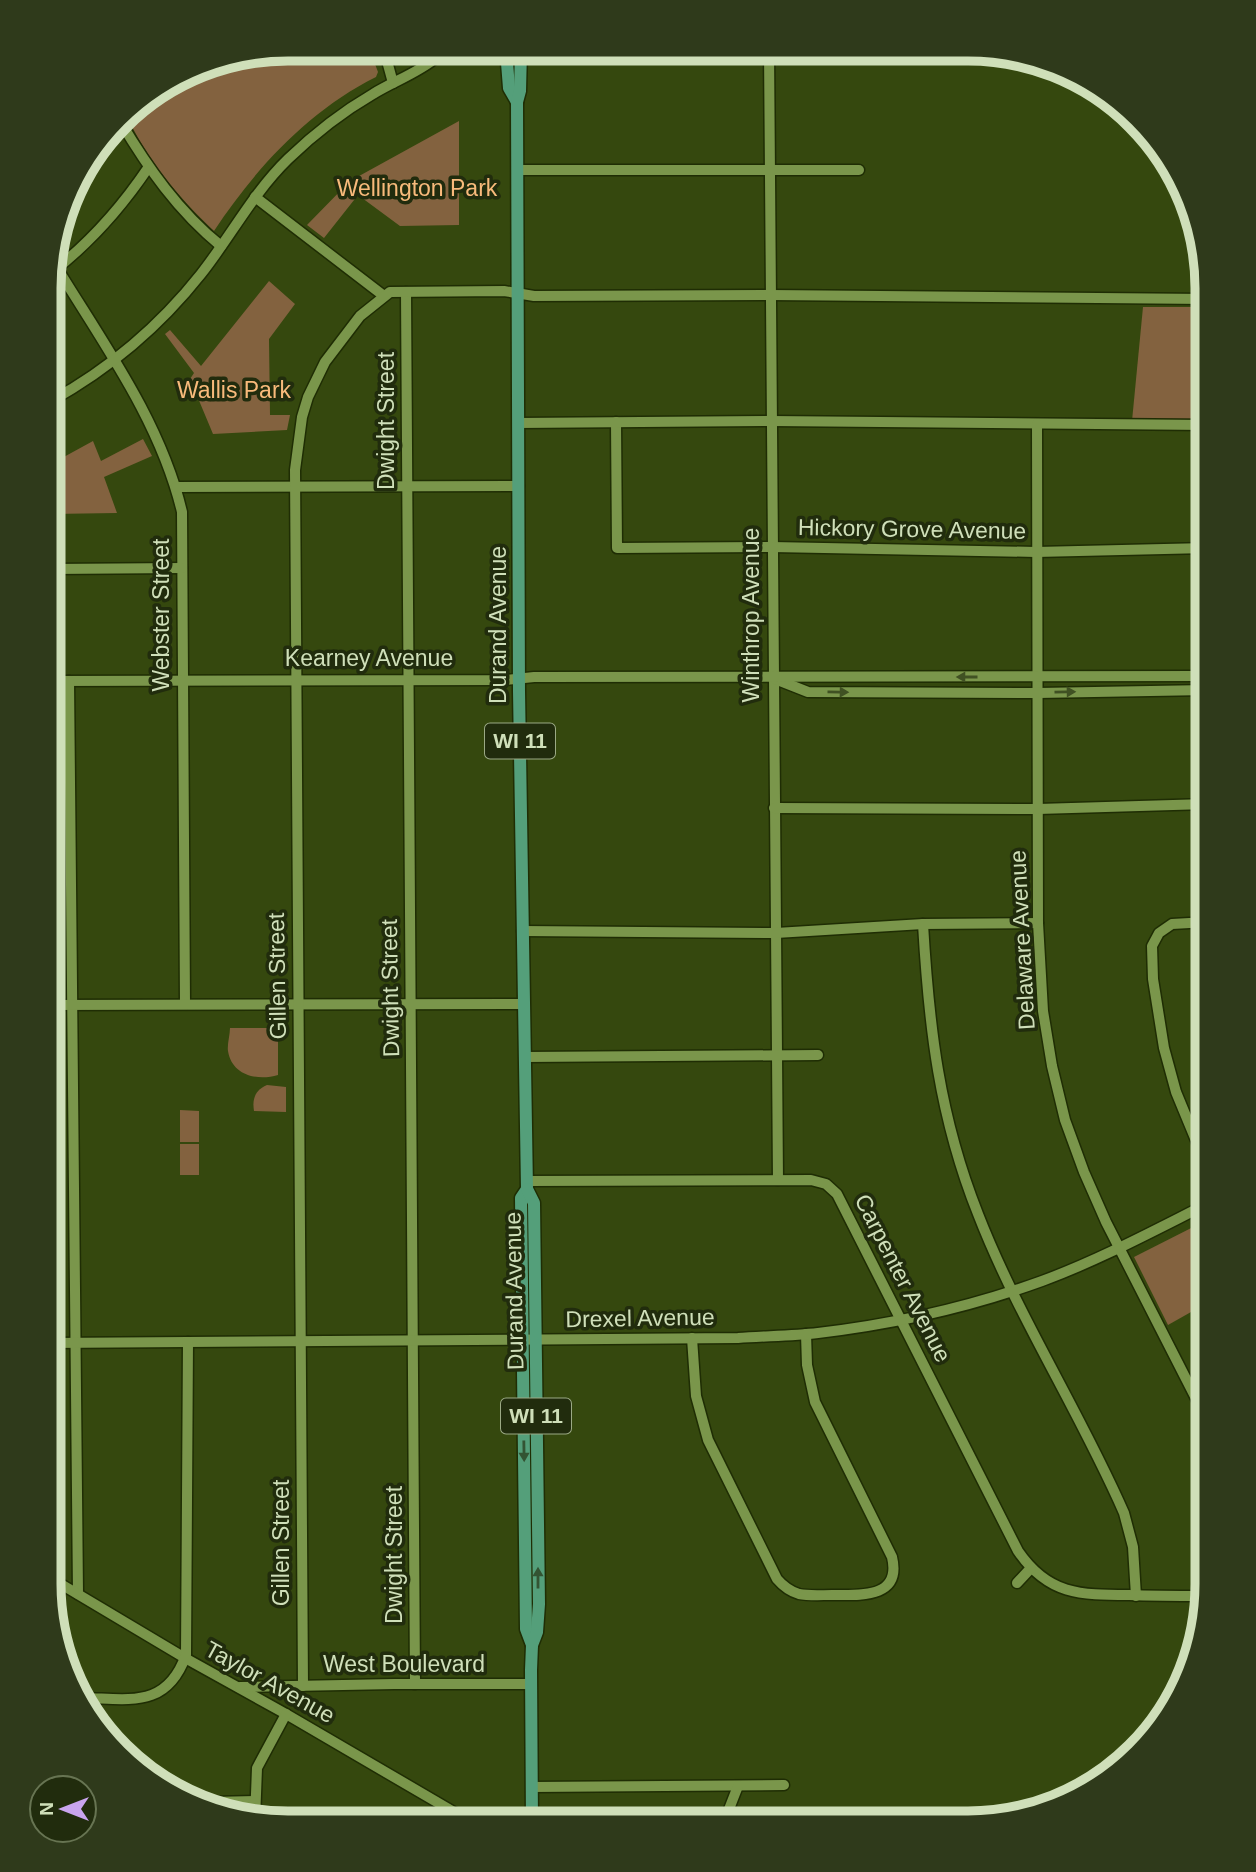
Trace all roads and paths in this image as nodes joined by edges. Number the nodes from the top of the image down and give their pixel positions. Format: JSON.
{"nodes":[{"id":1,"x":769,"y":61,"type":"edge"},
{"id":2,"x":385,"y":62,"type":"edge"},
{"id":3,"x":431,"y":62,"type":"edge"},
{"id":4,"x":507,"y":62,"type":"edge"},
{"id":5,"x":521,"y":62,"type":"edge"},
{"id":6,"x":393,"y":83,"type":"junction"},
{"id":7,"x":517,"y":102,"type":"junction"},
{"id":8,"x":126,"y":130,"type":"edge"},
{"id":9,"x":149,"y":168,"type":"junction"},
{"id":10,"x":770,"y":169,"type":"junction"},
{"id":11,"x":517,"y":170,"type":"junction"},
{"id":12,"x":859,"y":170,"type":"dead end"},
{"id":13,"x":255,"y":197,"type":"junction"},
{"id":14,"x":221,"y":246,"type":"junction"},
{"id":15,"x":63,"y":258,"type":"edge"},
{"id":16,"x":62,"y":280,"type":"edge"},
{"id":17,"x":406,"y":292,"type":"junction"},
{"id":18,"x":517,"y":293,"type":"junction"},
{"id":19,"x":771,"y":295,"type":"junction"},
{"id":20,"x":384,"y":296,"type":"junction"},
{"id":21,"x":1195,"y":299,"type":"edge"},
{"id":22,"x":113,"y":361,"type":"junction"},
{"id":23,"x":61,"y":395,"type":"edge"},
{"id":24,"x":771,"y":421,"type":"junction"},
{"id":25,"x":616,"y":422,"type":"junction"},
{"id":26,"x":518,"y":423,"type":"junction"},
{"id":27,"x":1037,"y":424,"type":"junction"},
{"id":28,"x":1195,"y":425,"type":"edge"},
{"id":29,"x":407,"y":485,"type":"junction"},
{"id":30,"x":176,"y":486,"type":"junction"},
{"id":31,"x":295,"y":486,"type":"junction"},
{"id":32,"x":519,"y":486,"type":"junction"},
{"id":33,"x":772,"y":547,"type":"junction"},
{"id":34,"x":1195,"y":548,"type":"edge"},
{"id":35,"x":1036,"y":552,"type":"junction"},
{"id":36,"x":182,"y":568,"type":"junction"},
{"id":37,"x":61,"y":569,"type":"edge"},
{"id":38,"x":1038,"y":676,"type":"junction"},
{"id":39,"x":1195,"y":676,"type":"edge"},
{"id":40,"x":772,"y":677,"type":"junction"},
{"id":41,"x":519,"y":678,"type":"junction"},
{"id":42,"x":408,"y":679,"type":"junction"},
{"id":43,"x":182,"y":680,"type":"junction"},
{"id":44,"x":296,"y":680,"type":"junction"},
{"id":45,"x":61,"y":681,"type":"edge"},
{"id":46,"x":69,"y":681,"type":"junction"},
{"id":47,"x":1195,"y":690,"type":"edge"},
{"id":48,"x":1038,"y":693,"type":"junction"},
{"id":49,"x":1195,"y":804,"type":"edge"},
{"id":50,"x":774,"y":808,"type":"junction"},
{"id":51,"x":1038,"y":809,"type":"junction"},
{"id":52,"x":1195,"y":922,"type":"edge"},
{"id":53,"x":1038,"y":923,"type":"junction"},
{"id":54,"x":923,"y":924,"type":"junction"},
{"id":55,"x":522,"y":931,"type":"junction"},
{"id":56,"x":776,"y":933,"type":"junction"},
{"id":57,"x":186,"y":1004,"type":"junction"},
{"id":58,"x":298,"y":1004,"type":"junction"},
{"id":59,"x":523,"y":1004,"type":"junction"},
{"id":60,"x":61,"y":1005,"type":"edge"},
{"id":61,"x":72,"y":1005,"type":"junction"},
{"id":62,"x":411,"y":1005,"type":"junction"},
{"id":63,"x":776,"y":1055,"type":"junction"},
{"id":64,"x":818,"y":1055,"type":"dead end"},
{"id":65,"x":525,"y":1057,"type":"junction"},
{"id":66,"x":1194,"y":1141,"type":"edge"},
{"id":67,"x":778,"y":1180,"type":"junction"},
{"id":68,"x":527,"y":1185,"type":"junction"},
{"id":69,"x":1194,"y":1210,"type":"edge"},
{"id":70,"x":1119,"y":1248,"type":"junction"},
{"id":71,"x":1013,"y":1290,"type":"junction"},
{"id":72,"x":901,"y":1321,"type":"junction"},
{"id":73,"x":806,"y":1334,"type":"junction"},
{"id":74,"x":692,"y":1338,"type":"junction"},
{"id":75,"x":529,"y":1340,"type":"junction"},
{"id":76,"x":414,"y":1341,"type":"junction"},
{"id":77,"x":188,"y":1342,"type":"junction"},
{"id":78,"x":302,"y":1342,"type":"junction"},
{"id":79,"x":61,"y":1343,"type":"edge"},
{"id":80,"x":75,"y":1343,"type":"junction"},
{"id":81,"x":1194,"y":1397,"type":"edge"},
{"id":82,"x":1031,"y":1568,"type":"junction"},
{"id":83,"x":1017,"y":1583,"type":"dead end"},
{"id":84,"x":61,"y":1584,"type":"edge"},
{"id":85,"x":78,"y":1594,"type":"junction"},
{"id":86,"x":1136,"y":1595,"type":"junction"},
{"id":87,"x":1194,"y":1596,"type":"edge"},
{"id":88,"x":185,"y":1658,"type":"junction"},
{"id":89,"x":415,"y":1684,"type":"junction"},
{"id":90,"x":530,"y":1684,"type":"junction"},
{"id":91,"x":303,"y":1685,"type":"junction"},
{"id":92,"x":237,"y":1688,"type":"junction"},
{"id":93,"x":93,"y":1698,"type":"edge"},
{"id":94,"x":286,"y":1714,"type":"junction"},
{"id":95,"x":784,"y":1785,"type":"dead end"},
{"id":96,"x":738,"y":1786,"type":"junction"},
{"id":97,"x":532,"y":1787,"type":"junction"},
{"id":98,"x":255,"y":1801,"type":"junction"},
{"id":99,"x":225,"y":1802,"type":"edge"},
{"id":100,"x":255,"y":1808,"type":"edge"},
{"id":101,"x":452,"y":1811,"type":"edge"},
{"id":102,"x":532,"y":1811,"type":"edge"},
{"id":103,"x":728,"y":1811,"type":"edge"}],
"edges":[{"from":1,"to":10,"type":"street","name":"Winthrop Avenue"},
{"from":2,"to":6,"type":"street"},
{"from":3,"to":6,"type":"street"},
{"from":4,"to":7,"type":"main road","name":"Durand Avenue","number":"WI 11"},
{"from":5,"to":7,"type":"main road","name":"Durand Avenue","number":"WI 11"},
{"from":6,"to":13,"type":"street"},
{"from":7,"to":11,"type":"main road","name":"Durand Avenue","number":"WI 11"},
{"from":8,"to":9,"type":"street"},
{"from":9,"to":14,"type":"street"},
{"from":9,"to":15,"type":"street"},
{"from":10,"to":11,"type":"street"},
{"from":10,"to":12,"type":"street"},
{"from":10,"to":19,"type":"street","name":"Winthrop Avenue"},
{"from":11,"to":18,"type":"main road","name":"Durand Avenue","number":"WI 11"},
{"from":13,"to":14,"type":"street"},
{"from":13,"to":20,"type":"street"},
{"from":14,"to":22,"type":"street"},
{"from":16,"to":22,"type":"street","name":"Webster Street"},
{"from":17,"to":18,"type":"street"},
{"from":17,"to":20,"type":"street"},
{"from":17,"to":29,"type":"street","name":"Dwight Street"},
{"from":18,"to":19,"type":"street"},
{"from":18,"to":26,"type":"main road","name":"Durand Avenue","number":"WI 11"},
{"from":19,"to":21,"type":"street"},
{"from":19,"to":24,"type":"street","name":"Winthrop Avenue"},
{"from":20,"to":31,"type":"street","name":"Gillen Street"},
{"from":22,"to":23,"type":"street"},
{"from":22,"to":30,"type":"street","name":"Webster Street"},
{"from":24,"to":25,"type":"street"},
{"from":24,"to":27,"type":"street"},
{"from":24,"to":33,"type":"street","name":"Winthrop Avenue"},
{"from":25,"to":26,"type":"street"},
{"from":25,"to":33,"type":"street","name":"Hickory Grove Avenue"},
{"from":26,"to":32,"type":"main road","name":"Durand Avenue","number":"WI 11"},
{"from":27,"to":28,"type":"street"},
{"from":27,"to":35,"type":"street","name":"Delaware Avenue"},
{"from":29,"to":31,"type":"street"},
{"from":29,"to":32,"type":"street"},
{"from":29,"to":42,"type":"street","name":"Dwight Street"},
{"from":30,"to":31,"type":"street"},
{"from":30,"to":36,"type":"street","name":"Webster Street"},
{"from":31,"to":44,"type":"street","name":"Gillen Street"},
{"from":32,"to":41,"type":"main road","name":"Durand Avenue","number":"WI 11"},
{"from":33,"to":35,"type":"street","name":"Hickory Grove Avenue"},
{"from":33,"to":40,"type":"street","name":"Winthrop Avenue"},
{"from":34,"to":35,"type":"street","name":"Hickory Grove Avenue"},
{"from":35,"to":38,"type":"street","name":"Delaware Avenue"},
{"from":36,"to":37,"type":"street"},
{"from":36,"to":43,"type":"street","name":"Webster Street"},
{"from":38,"to":39,"type":"street","name":"Kearney Avenue"},
{"from":38,"to":40,"type":"street","name":"Kearney Avenue","one_way":true},
{"from":38,"to":48,"type":"street","name":"Delaware Avenue"},
{"from":40,"to":41,"type":"street","name":"Kearney Avenue"},
{"from":40,"to":48,"type":"street","name":"Kearney Avenue","one_way":true},
{"from":40,"to":50,"type":"street","name":"Winthrop Avenue"},
{"from":41,"to":42,"type":"street","name":"Kearney Avenue"},
{"from":41,"to":55,"type":"main road","name":"Durand Avenue","number":"WI 11"},
{"from":42,"to":44,"type":"street","name":"Kearney Avenue"},
{"from":42,"to":62,"type":"street","name":"Dwight Street"},
{"from":43,"to":44,"type":"street","name":"Kearney Avenue"},
{"from":43,"to":46,"type":"street","name":"Kearney Avenue"},
{"from":43,"to":57,"type":"street","name":"Webster Street"},
{"from":44,"to":58,"type":"street","name":"Gillen Street"},
{"from":45,"to":46,"type":"street","name":"Kearney Avenue"},
{"from":46,"to":61,"type":"street"},
{"from":48,"to":47,"type":"street","name":"Kearney Avenue","one_way":true},
{"from":48,"to":51,"type":"street","name":"Delaware Avenue"},
{"from":49,"to":51,"type":"street"},
{"from":50,"to":51,"type":"street"},
{"from":50,"to":56,"type":"street","name":"Winthrop Avenue"},
{"from":51,"to":53,"type":"street","name":"Delaware Avenue"},
{"from":52,"to":66,"type":"street"},
{"from":53,"to":54,"type":"street"},
{"from":53,"to":70,"type":"street","name":"Delaware Avenue"},
{"from":54,"to":56,"type":"street"},
{"from":54,"to":71,"type":"street"},
{"from":55,"to":56,"type":"street"},
{"from":55,"to":59,"type":"main road","name":"Durand Avenue","number":"WI 11"},
{"from":56,"to":63,"type":"street","name":"Winthrop Avenue"},
{"from":57,"to":58,"type":"street"},
{"from":57,"to":61,"type":"street"},
{"from":58,"to":62,"type":"street"},
{"from":58,"to":78,"type":"street","name":"Gillen Street"},
{"from":59,"to":62,"type":"street"},
{"from":59,"to":65,"type":"main road","name":"Durand Avenue","number":"WI 11"},
{"from":60,"to":61,"type":"street"},
{"from":61,"to":80,"type":"street"},
{"from":62,"to":76,"type":"street","name":"Dwight Street"},
{"from":63,"to":64,"type":"street"},
{"from":63,"to":65,"type":"street"},
{"from":63,"to":67,"type":"street","name":"Winthrop Avenue"},
{"from":65,"to":68,"type":"main road","name":"Durand Avenue","number":"WI 11"},
{"from":67,"to":68,"type":"street","name":"Carpenter Avenue"},
{"from":67,"to":72,"type":"street","name":"Carpenter Avenue"},
{"from":68,"to":75,"type":"main road","name":"Durand Avenue","number":"WI 11"},
{"from":69,"to":70,"type":"street","name":"Drexel Avenue"},
{"from":70,"to":71,"type":"street","name":"Drexel Avenue"},
{"from":70,"to":81,"type":"street","name":"Delaware Avenue"},
{"from":71,"to":72,"type":"street","name":"Drexel Avenue"},
{"from":71,"to":86,"type":"street"},
{"from":72,"to":73,"type":"street","name":"Drexel Avenue"},
{"from":72,"to":82,"type":"street","name":"Carpenter Avenue"},
{"from":73,"to":74,"type":"street","name":"Drexel Avenue"},
{"from":73,"to":74,"type":"street"},
{"from":74,"to":75,"type":"street","name":"Drexel Avenue"},
{"from":75,"to":76,"type":"street","name":"Drexel Avenue"},
{"from":75,"to":90,"type":"main road","name":"Durand Avenue","number":"WI 11"},
{"from":76,"to":78,"type":"street","name":"Drexel Avenue"},
{"from":76,"to":89,"type":"street","name":"Dwight Street"},
{"from":77,"to":78,"type":"street","name":"Drexel Avenue"},
{"from":77,"to":80,"type":"street","name":"Drexel Avenue"},
{"from":77,"to":88,"type":"street"},
{"from":78,"to":91,"type":"street","name":"Gillen Street"},
{"from":79,"to":80,"type":"street","name":"Drexel Avenue"},
{"from":80,"to":85,"type":"street"},
{"from":82,"to":83,"type":"street"},
{"from":82,"to":86,"type":"street","name":"Carpenter Avenue"},
{"from":84,"to":85,"type":"street","name":"Taylor Avenue"},
{"from":85,"to":88,"type":"street","name":"Taylor Avenue"},
{"from":86,"to":87,"type":"street","name":"Carpenter Avenue"},
{"from":88,"to":92,"type":"street","name":"Taylor Avenue"},
{"from":88,"to":93,"type":"street"},
{"from":89,"to":90,"type":"street","name":"West Boulevard"},
{"from":89,"to":91,"type":"street","name":"West Boulevard"},
{"from":90,"to":97,"type":"main road","name":"Durand Avenue","number":"WI 11"},
{"from":91,"to":92,"type":"street","name":"West Boulevard"},
{"from":92,"to":94,"type":"street","name":"Taylor Avenue"},
{"from":94,"to":98,"type":"street"},
{"from":94,"to":101,"type":"street","name":"Taylor Avenue"},
{"from":95,"to":96,"type":"street"},
{"from":96,"to":97,"type":"street"},
{"from":96,"to":103,"type":"street"},
{"from":97,"to":102,"type":"main road","name":"Durand Avenue","number":"WI 11"},
{"from":98,"to":99,"type":"street"},
{"from":98,"to":100,"type":"street"}]}
